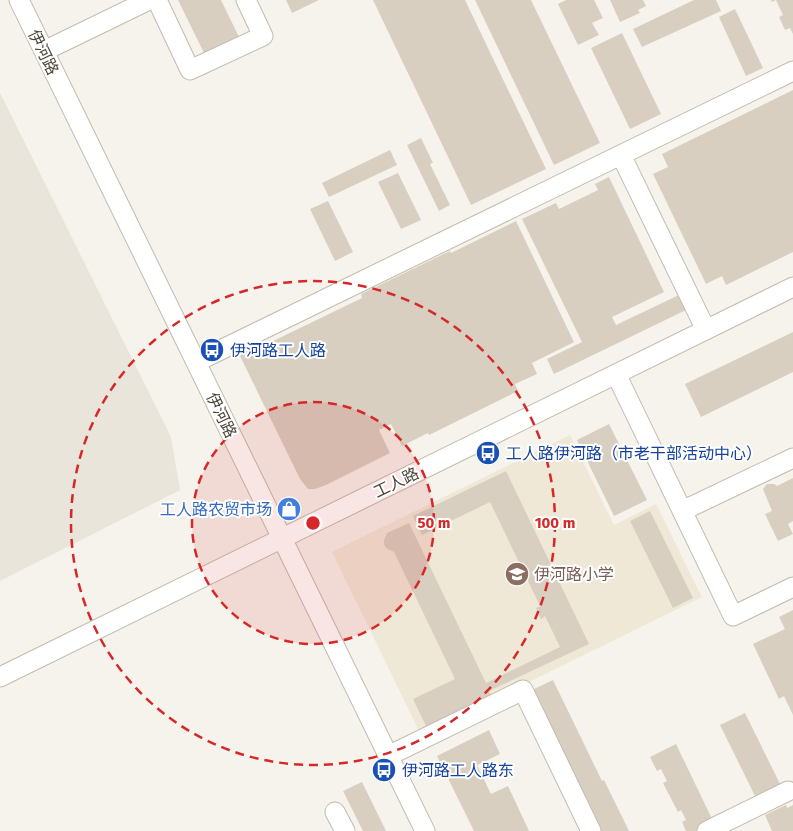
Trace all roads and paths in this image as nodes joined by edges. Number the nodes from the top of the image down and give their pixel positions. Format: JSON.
{"nodes":[{"id":1,"x":19,"y":0,"type":"edge"},
{"id":2,"x":148,"y":0,"type":"edge"},
{"id":3,"x":157,"y":0,"type":"edge"},
{"id":4,"x":246,"y":0,"type":"edge"},
{"id":5,"x":44,"y":51,"type":"junction"},
{"id":6,"x":793,"y":71,"type":"edge"},
{"id":7,"x":621,"y":155,"type":"junction"},
{"id":8,"x":793,"y":287,"type":"edge"},
{"id":9,"x":706,"y":330,"type":"junction"},
{"id":10,"x":196,"y":362,"type":"junction"},
{"id":11,"x":616,"y":374,"type":"junction"},
{"id":12,"x":793,"y":458,"type":"edge"},
{"id":13,"x":682,"y":511,"type":"junction"},
{"id":14,"x":282,"y":538,"type":"junction"},
{"id":15,"x":793,"y":587,"type":"edge"},
{"id":16,"x":0,"y":677,"type":"edge"},
{"id":17,"x":388,"y":756,"type":"junction"},
{"id":18,"x":788,"y":791,"type":"dead end"},
{"id":19,"x":336,"y":812,"type":"dead end"},
{"id":20,"x":345,"y":831,"type":"edge"},
{"id":21,"x":425,"y":831,"type":"edge"},
{"id":22,"x":592,"y":831,"type":"edge"},
{"id":23,"x":707,"y":831,"type":"edge"}],
"edges":[{"from":1,"to":5,"type":"street","name":"伊河路"},
{"from":2,"to":5,"type":"street"},
{"from":3,"to":4,"type":"street"},
{"from":5,"to":10,"type":"street","name":"伊河路"},
{"from":6,"to":7,"type":"street"},
{"from":7,"to":9,"type":"street"},
{"from":7,"to":10,"type":"street"},
{"from":8,"to":9,"type":"street","name":"工人路"},
{"from":9,"to":11,"type":"street","name":"工人路"},
{"from":10,"to":14,"type":"street","name":"伊河路"},
{"from":11,"to":13,"type":"street"},
{"from":11,"to":14,"type":"street","name":"工人路"},
{"from":12,"to":13,"type":"street"},
{"from":13,"to":15,"type":"street"},
{"from":14,"to":16,"type":"street","name":"工人路"},
{"from":14,"to":17,"type":"street","name":"伊河路"},
{"from":17,"to":21,"type":"street","name":"伊河路"},
{"from":17,"to":22,"type":"street"},
{"from":18,"to":23,"type":"street"},
{"from":19,"to":20,"type":"street"}]}
